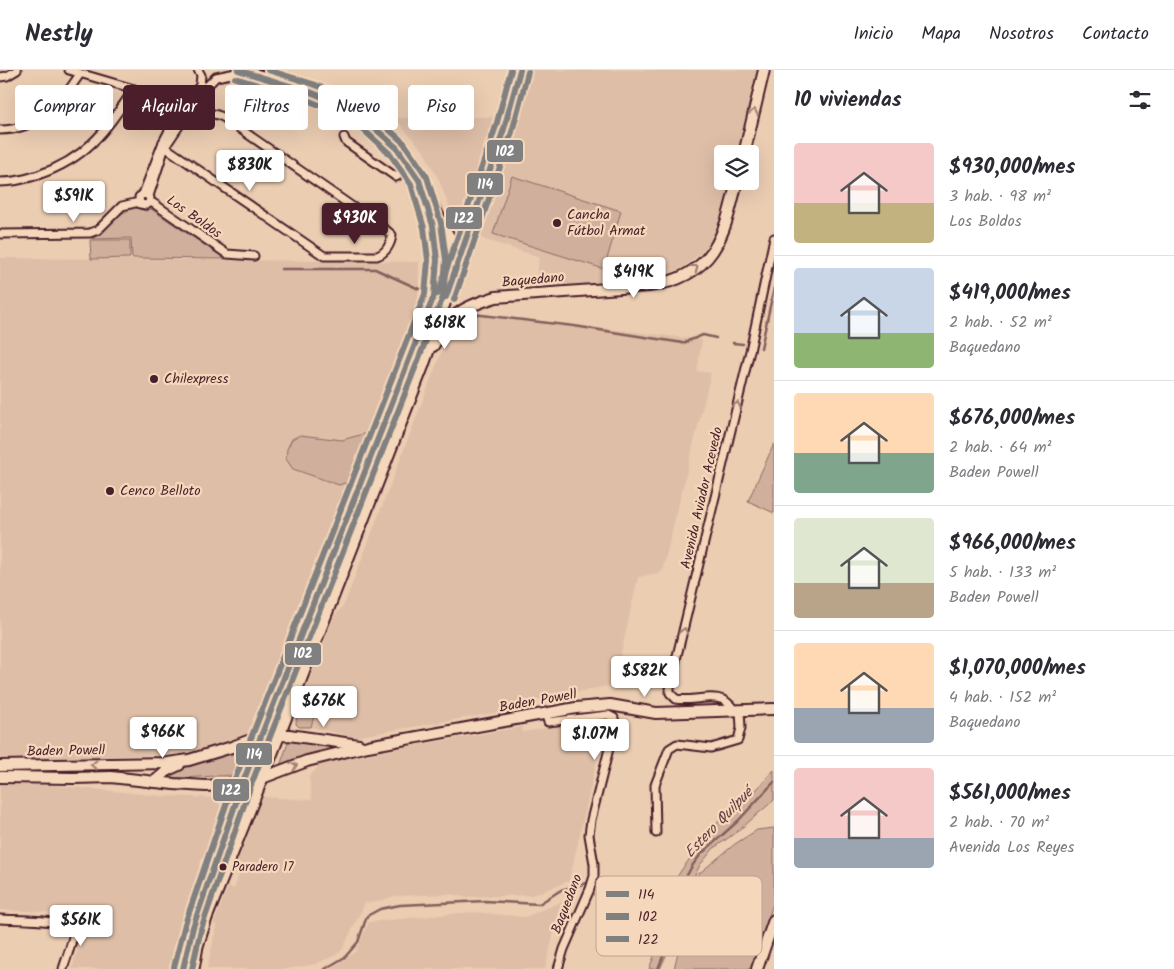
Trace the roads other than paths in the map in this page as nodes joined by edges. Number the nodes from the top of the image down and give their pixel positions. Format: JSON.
{"nodes":[{"id":1,"x":17,"y":70,"type":"edge"},
{"id":2,"x":69,"y":70,"type":"edge"},
{"id":3,"x":198,"y":70,"type":"edge"},
{"id":4,"x":520,"y":70,"type":"edge"},
{"id":5,"x":764,"y":70,"type":"edge"},
{"id":6,"x":242,"y":71,"type":"edge"},
{"id":7,"x":80,"y":74,"type":"junction"},
{"id":8,"x":0,"y":77,"type":"edge"},
{"id":9,"x":202,"y":85,"type":"edge"},
{"id":10,"x":205,"y":85,"type":"edge"},
{"id":11,"x":123,"y":86,"type":"edge"},
{"id":12,"x":123,"y":105,"type":"edge"},
{"id":13,"x":215,"y":115,"type":"edge"},
{"id":14,"x":0,"y":130,"type":"edge"},
{"id":15,"x":170,"y":130,"type":"edge"},
{"id":16,"x":174,"y":130,"type":"edge"},
{"id":17,"x":344,"y":137,"type":"dead end"},
{"id":18,"x":164,"y":144,"type":"junction"},
{"id":19,"x":746,"y":145,"type":"edge"},
{"id":20,"x":412,"y":168,"type":"junction"},
{"id":21,"x":419,"y":180,"type":"junction"},
{"id":22,"x":0,"y":182,"type":"edge"},
{"id":23,"x":735,"y":190,"type":"edge"},
{"id":24,"x":147,"y":198,"type":"junction"},
{"id":25,"x":0,"y":234,"type":"edge"},
{"id":26,"x":774,"y":238,"type":"edge"},
{"id":27,"x":254,"y":256,"type":"dead end"},
{"id":28,"x":460,"y":256,"type":"junction"},
{"id":29,"x":454,"y":271,"type":"junction"},
{"id":30,"x":410,"y":360,"type":"junction"},
{"id":31,"x":423,"y":365,"type":"junction"},
{"id":32,"x":774,"y":709,"type":"edge"},
{"id":33,"x":737,"y":710,"type":"junction"},
{"id":34,"x":545,"y":713,"type":"junction"},
{"id":35,"x":279,"y":735,"type":"junction"},
{"id":36,"x":261,"y":736,"type":"junction"},
{"id":37,"x":368,"y":746,"type":"junction"},
{"id":38,"x":189,"y":760,"type":"junction"},
{"id":39,"x":0,"y":766,"type":"edge"},
{"id":40,"x":57,"y":768,"type":"junction"},
{"id":41,"x":2,"y":778,"type":"edge"},
{"id":42,"x":71,"y":778,"type":"junction"},
{"id":43,"x":262,"y":778,"type":"junction"},
{"id":44,"x":154,"y":782,"type":"junction"},
{"id":45,"x":243,"y":782,"type":"junction"},
{"id":46,"x":656,"y":833,"type":"dead end"},
{"id":47,"x":0,"y":919,"type":"edge"},
{"id":48,"x":774,"y":920,"type":"edge"},
{"id":49,"x":760,"y":968,"type":"edge"},
{"id":50,"x":63,"y":969,"type":"edge"},
{"id":51,"x":183,"y":969,"type":"edge"},
{"id":52,"x":193,"y":969,"type":"edge"},
{"id":53,"x":558,"y":969,"type":"edge"}],
"edges":[{"from":1,"to":8,"type":"street"},
{"from":2,"to":7,"type":"street"},
{"from":3,"to":9,"type":"street"},
{"from":4,"to":28,"type":"main road"},
{"from":19,"to":5,"type":"main road","one_way":true},
{"from":6,"to":10,"type":"street"},
{"from":6,"to":20,"type":"main road"},
{"from":7,"to":11,"type":"street"},
{"from":7,"to":14,"type":"street"},
{"from":12,"to":22,"type":"street"},
{"from":13,"to":18,"type":"street"},
{"from":15,"to":18,"type":"street"},
{"from":16,"to":18,"type":"street"},
{"from":17,"to":20,"type":"street"},
{"from":18,"to":24,"type":"street"},
{"from":20,"to":21,"type":"main road"},
{"from":21,"to":28,"type":"main road"},
{"from":21,"to":30,"type":"main road"},
{"from":31,"to":23,"type":"main road","name":"Baquedano","one_way":true},
{"from":24,"to":25,"type":"street"},
{"from":24,"to":27,"type":"street","name":"Los Boldos"},
{"from":33,"to":26,"type":"street","name":"Avenida Aviador Acevedo","one_way":true},
{"from":28,"to":29,"type":"main road"},
{"from":29,"to":30,"type":"main road"},
{"from":29,"to":31,"type":"main road"},
{"from":30,"to":36,"type":"main road"},
{"from":31,"to":35,"type":"main road"},
{"from":32,"to":33,"type":"main road","name":"Baden Powell"},
{"from":33,"to":34,"type":"main road","name":"Baden Powell"},
{"from":33,"to":46,"type":"street"},
{"from":34,"to":37,"type":"main road","name":"Baden Powell"},
{"from":34,"to":53,"type":"street","name":"Baquedano"},
{"from":35,"to":36,"type":"main road","name":"Baden Powell"},
{"from":35,"to":37,"type":"main road","name":"Baden Powell"},
{"from":35,"to":43,"type":"main road"},
{"from":36,"to":38,"type":"main road","name":"Baden Powell"},
{"from":36,"to":45,"type":"main road"},
{"from":43,"to":37,"type":"main road","name":"Baden Powell","one_way":true},
{"from":38,"to":40,"type":"main road","name":"Baden Powell","one_way":true},
{"from":38,"to":44,"type":"main road"},
{"from":39,"to":40,"type":"main road","name":"Baden Powell"},
{"from":40,"to":41,"type":"main road"},
{"from":40,"to":42,"type":"main road"},
{"from":41,"to":42,"type":"main road","name":"Baden Powell"},
{"from":42,"to":44,"type":"main road","name":"Baden Powell"},
{"from":43,"to":45,"type":"main road","name":"Baden Powell"},
{"from":43,"to":52,"type":"main road"},
{"from":44,"to":45,"type":"main road","name":"Baden Powell"},
{"from":45,"to":51,"type":"main road"},
{"from":47,"to":50,"type":"street"},
{"from":48,"to":49,"type":"main road"}]}
